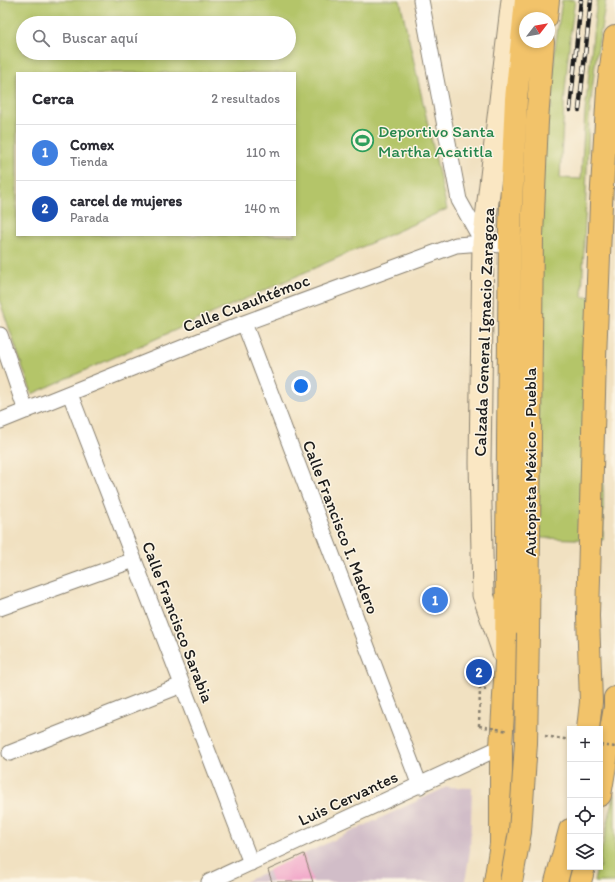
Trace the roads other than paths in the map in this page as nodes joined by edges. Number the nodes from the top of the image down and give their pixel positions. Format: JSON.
{"nodes":[{"id":1,"x":421,"y":0,"type":"edge"},
{"id":2,"x":512,"y":0,"type":"edge"},
{"id":3,"x":526,"y":0,"type":"edge"},
{"id":4,"x":548,"y":0,"type":"edge"},
{"id":5,"x":547,"y":12,"type":"edge"},
{"id":6,"x":615,"y":37,"type":"edge"},
{"id":7,"x":543,"y":48,"type":"edge"},
{"id":8,"x":483,"y":243,"type":"junction"},
{"id":9,"x":510,"y":246,"type":"junction"},
{"id":10,"x":244,"y":323,"type":"junction"},
{"id":11,"x":0,"y":335,"type":"edge"},
{"id":12,"x":70,"y":394,"type":"junction"},
{"id":13,"x":26,"y":411,"type":"junction"},
{"id":14,"x":0,"y":421,"type":"edge"},
{"id":15,"x":134,"y":560,"type":"junction"},
{"id":16,"x":0,"y":608,"type":"edge"},
{"id":17,"x":506,"y":662,"type":"junction"},
{"id":18,"x":182,"y":685,"type":"junction"},
{"id":19,"x":615,"y":698,"type":"edge"},
{"id":20,"x":588,"y":726,"type":"edge"},
{"id":21,"x":501,"y":747,"type":"junction"},
{"id":22,"x":10,"y":753,"type":"dead end"},
{"id":23,"x":603,"y":777,"type":"edge"},
{"id":24,"x":420,"y":786,"type":"junction"},
{"id":25,"x":569,"y":834,"type":"edge"},
{"id":26,"x":251,"y":863,"type":"junction"},
{"id":27,"x":583,"y":870,"type":"edge"},
{"id":28,"x":209,"y":882,"type":"edge"},
{"id":29,"x":494,"y":882,"type":"edge"},
{"id":30,"x":511,"y":882,"type":"edge"},
{"id":31,"x":556,"y":882,"type":"edge"},
{"id":32,"x":580,"y":882,"type":"edge"}],
"edges":[{"from":1,"to":8,"type":"street"},
{"from":2,"to":8,"type":"main road","name":"Calzada General Ignacio Zaragoza"},
{"from":3,"to":9,"type":"highway","name":"Calzada General Ignacio Zaragoza"},
{"from":4,"to":5,"type":"highway"},
{"from":6,"to":20,"type":"highway"},
{"from":7,"to":30,"type":"highway","name":"Autopista México - Puebla","bridge":true},
{"from":8,"to":9,"type":"street","name":"Calle Cuauhtémoc"},
{"from":8,"to":10,"type":"street","name":"Calle Cuauhtémoc"},
{"from":8,"to":17,"type":"main road","name":"Calzada General Ignacio Zaragoza"},
{"from":9,"to":17,"type":"highway","name":"Calzada General Ignacio Zaragoza"},
{"from":10,"to":12,"type":"street","name":"Calle Cuauhtémoc"},
{"from":10,"to":24,"type":"street","name":"Calle Francisco I. Madero"},
{"from":11,"to":13,"type":"street"},
{"from":12,"to":13,"type":"street","name":"Calle Cuauhtémoc"},
{"from":12,"to":15,"type":"street","name":"Calle Francisco Sarabia"},
{"from":13,"to":14,"type":"street","name":"Calle Cuauhtémoc"},
{"from":15,"to":16,"type":"street"},
{"from":15,"to":18,"type":"street","name":"Calle Francisco Sarabia"},
{"from":17,"to":21,"type":"highway","name":"Calzada General Ignacio Zaragoza"},
{"from":18,"to":22,"type":"street"},
{"from":18,"to":26,"type":"street","name":"Calle Francisco Sarabia"},
{"from":19,"to":23,"type":"highway"},
{"from":21,"to":24,"type":"street","name":"Luis Cervantes"},
{"from":21,"to":29,"type":"highway","name":"Calzada General Ignacio Zaragoza"},
{"from":24,"to":26,"type":"street","name":"Luis Cervantes"},
{"from":25,"to":31,"type":"highway"},
{"from":26,"to":28,"type":"street","name":"Luis Cervantes"},
{"from":27,"to":32,"type":"highway"}]}
